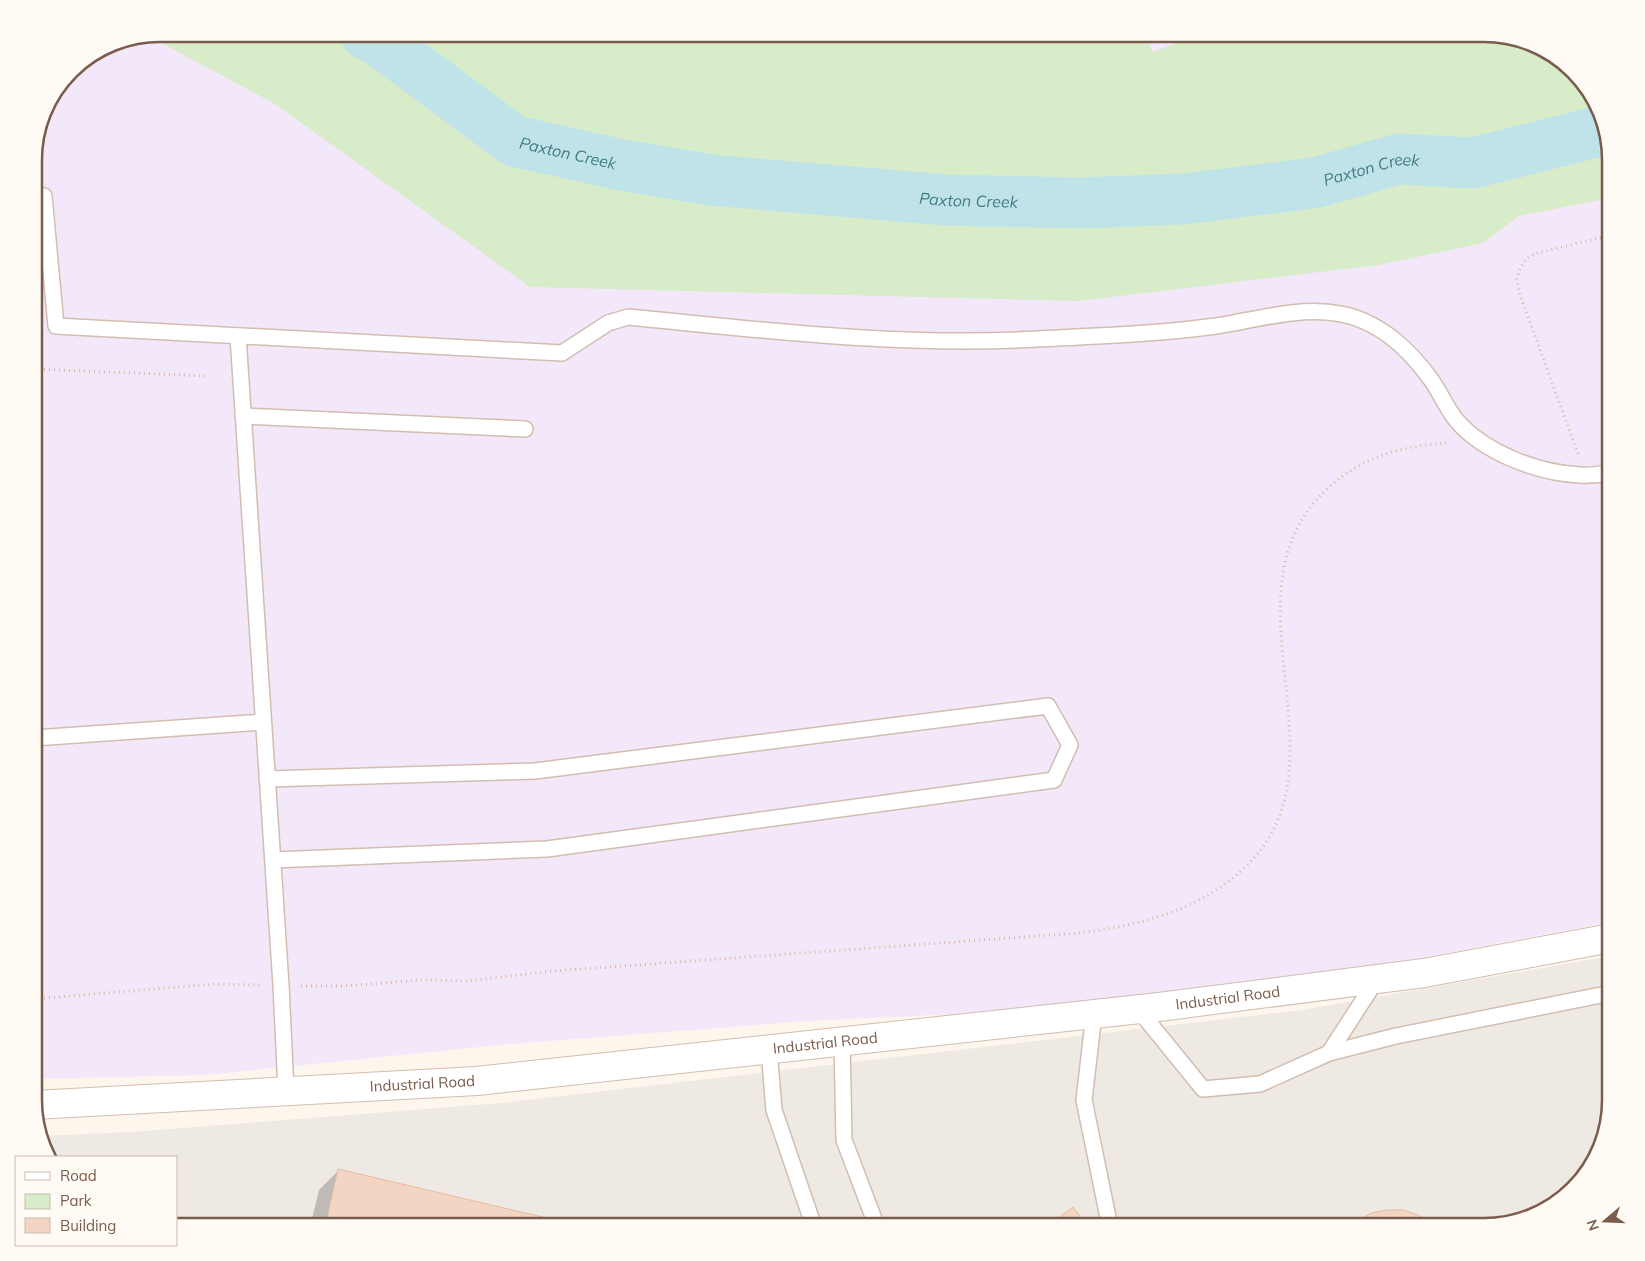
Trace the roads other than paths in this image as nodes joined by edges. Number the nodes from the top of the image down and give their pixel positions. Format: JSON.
{"nodes":[{"id":1,"x":44,"y":196,"type":"dead end"},
{"id":2,"x":43,"y":200,"type":"edge"},
{"id":3,"x":43,"y":233,"type":"edge"},
{"id":4,"x":238,"y":336,"type":"junction"},
{"id":5,"x":243,"y":416,"type":"junction"},
{"id":6,"x":525,"y":429,"type":"dead end"},
{"id":7,"x":1602,"y":474,"type":"edge"},
{"id":8,"x":263,"y":722,"type":"junction"},
{"id":9,"x":43,"y":737,"type":"edge"},
{"id":10,"x":267,"y":780,"type":"junction"},
{"id":11,"x":273,"y":860,"type":"junction"},
{"id":12,"x":1602,"y":940,"type":"edge"},
{"id":13,"x":1377,"y":978,"type":"junction"},
{"id":14,"x":1602,"y":995,"type":"edge"},
{"id":15,"x":1138,"y":1009,"type":"junction"},
{"id":16,"x":1094,"y":1014,"type":"junction"},
{"id":17,"x":842,"y":1041,"type":"junction"},
{"id":18,"x":769,"y":1049,"type":"junction"},
{"id":19,"x":1328,"y":1053,"type":"junction"},
{"id":20,"x":286,"y":1092,"type":"junction"},
{"id":21,"x":43,"y":1105,"type":"edge"},
{"id":22,"x":811,"y":1218,"type":"edge"},
{"id":23,"x":874,"y":1218,"type":"edge"},
{"id":24,"x":1108,"y":1218,"type":"edge"}],
"edges":[{"from":1,"to":2,"type":"lane"},
{"from":3,"to":4,"type":"lane"},
{"from":4,"to":5,"type":"lane"},
{"from":4,"to":7,"type":"lane"},
{"from":5,"to":6,"type":"lane"},
{"from":5,"to":8,"type":"lane"},
{"from":8,"to":9,"type":"lane"},
{"from":8,"to":10,"type":"lane"},
{"from":10,"to":11,"type":"lane"},
{"from":10,"to":11,"type":"lane"},
{"from":11,"to":20,"type":"lane"},
{"from":12,"to":13,"type":"street","name":"Industrial Road"},
{"from":13,"to":15,"type":"street","name":"Industrial Road"},
{"from":13,"to":19,"type":"lane"},
{"from":14,"to":19,"type":"lane"},
{"from":15,"to":16,"type":"street","name":"Industrial Road"},
{"from":15,"to":19,"type":"lane"},
{"from":16,"to":17,"type":"street","name":"Industrial Road"},
{"from":16,"to":24,"type":"lane"},
{"from":17,"to":18,"type":"street","name":"Industrial Road"},
{"from":17,"to":23,"type":"lane"},
{"from":18,"to":20,"type":"street","name":"Industrial Road"},
{"from":18,"to":22,"type":"lane"},
{"from":20,"to":21,"type":"street","name":"Industrial Road"}]}
